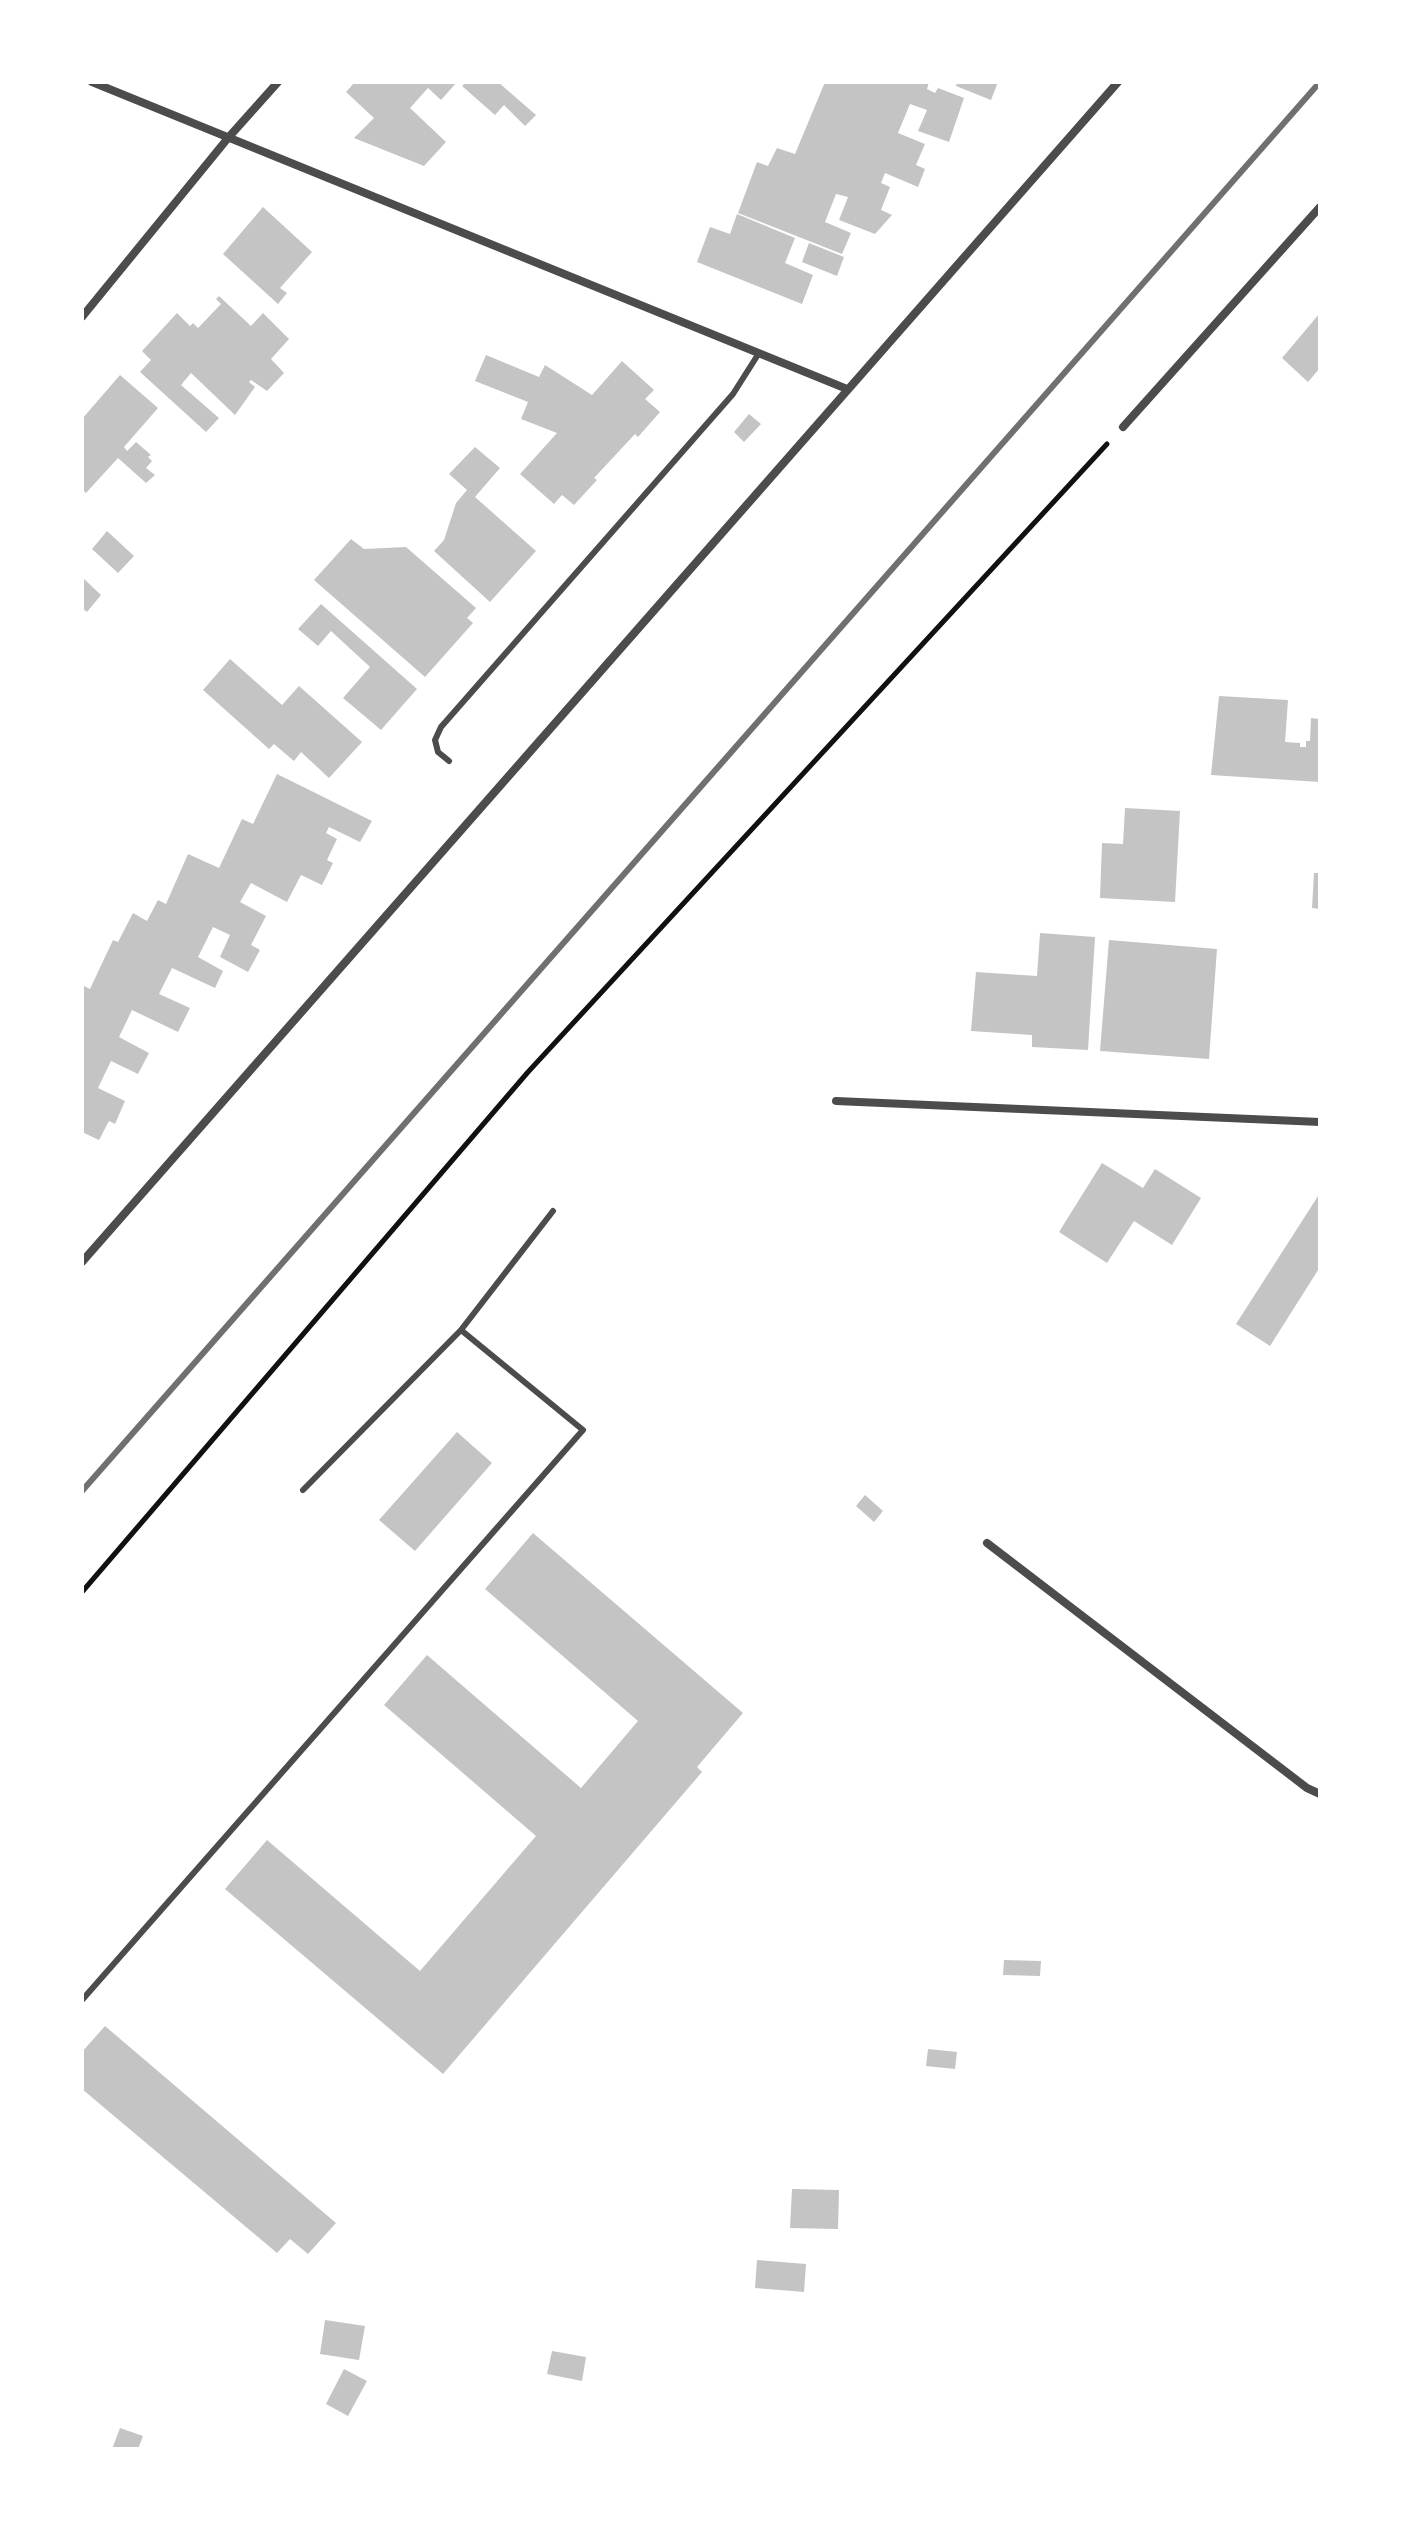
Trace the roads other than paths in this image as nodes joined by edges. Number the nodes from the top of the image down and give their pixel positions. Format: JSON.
{"nodes":[{"id":1,"x":92,"y":82,"type":"edge"},
{"id":2,"x":278,"y":82,"type":"edge"},
{"id":3,"x":1118,"y":82,"type":"edge"},
{"id":4,"x":228,"y":138,"type":"junction"},
{"id":5,"x":1320,"y":207,"type":"edge"},
{"id":6,"x":82,"y":317,"type":"edge"},
{"id":7,"x":759,"y":353,"type":"junction"},
{"id":8,"x":847,"y":389,"type":"junction"},
{"id":9,"x":1123,"y":427,"type":"road end"},
{"id":10,"x":449,"y":761,"type":"dead end"},
{"id":11,"x":836,"y":1101,"type":"dead end"},
{"id":12,"x":1320,"y":1122,"type":"edge"},
{"id":13,"x":553,"y":1211,"type":"dead end"},
{"id":14,"x":82,"y":1262,"type":"edge"},
{"id":15,"x":461,"y":1330,"type":"junction"},
{"id":16,"x":303,"y":1490,"type":"dead end"},
{"id":17,"x":987,"y":1543,"type":"dead end"},
{"id":18,"x":1320,"y":1794,"type":"edge"},
{"id":19,"x":82,"y":2000,"type":"edge"}],
"edges":[{"from":1,"to":4,"type":"street"},
{"from":2,"to":4,"type":"street"},
{"from":3,"to":8,"type":"street"},
{"from":4,"to":6,"type":"street"},
{"from":4,"to":7,"type":"street"},
{"from":5,"to":9,"type":"street"},
{"from":7,"to":8,"type":"street"},
{"from":7,"to":10,"type":"lane"},
{"from":8,"to":14,"type":"street"},
{"from":11,"to":12,"type":"street"},
{"from":13,"to":15,"type":"lane"},
{"from":15,"to":16,"type":"lane"},
{"from":15,"to":19,"type":"lane"},
{"from":17,"to":18,"type":"street"}]}
